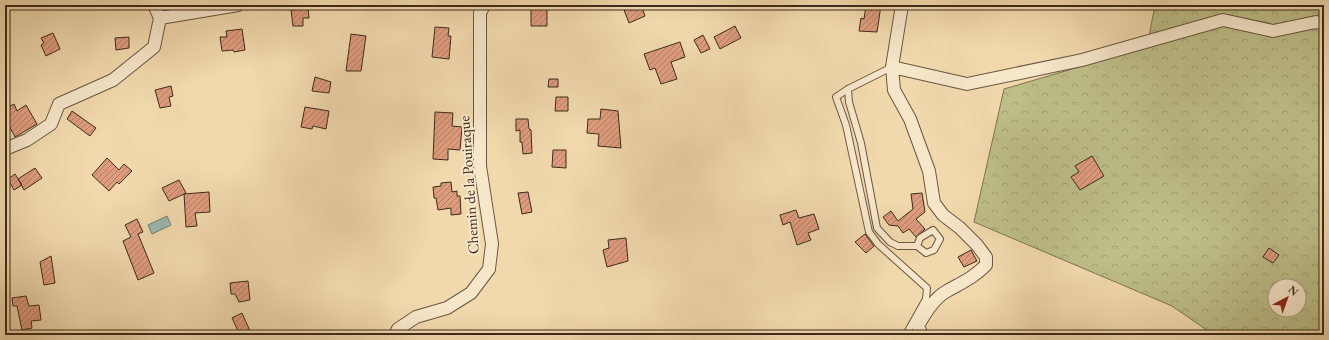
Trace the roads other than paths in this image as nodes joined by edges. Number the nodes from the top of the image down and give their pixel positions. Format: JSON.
{"nodes":[{"id":1,"x":154,"y":5,"type":"edge"},
{"id":2,"x":238,"y":5,"type":"edge"},
{"id":3,"x":484,"y":5,"type":"edge"},
{"id":4,"x":902,"y":5,"type":"edge"},
{"id":5,"x":160,"y":18,"type":"junction"},
{"id":6,"x":1324,"y":24,"type":"edge"},
{"id":7,"x":892,"y":67,"type":"junction"},
{"id":8,"x":848,"y":89,"type":"junction"},
{"id":9,"x":5,"y":149,"type":"edge"},
{"id":10,"x":917,"y":246,"type":"dead end"},
{"id":11,"x":396,"y":335,"type":"edge"},
{"id":12,"x":908,"y":335,"type":"edge"},
{"id":13,"x":922,"y":335,"type":"edge"}],
"edges":[{"from":1,"to":5,"type":"street"},
{"from":2,"to":5,"type":"street"},
{"from":3,"to":11,"type":"street","name":"Chemin de la Pouiraque"},
{"from":4,"to":7,"type":"street"},
{"from":5,"to":9,"type":"street"},
{"from":6,"to":7,"type":"street"},
{"from":7,"to":8,"type":"lane"},
{"from":7,"to":13,"type":"street"},
{"from":8,"to":10,"type":"lane"},
{"from":8,"to":12,"type":"lane"}]}
